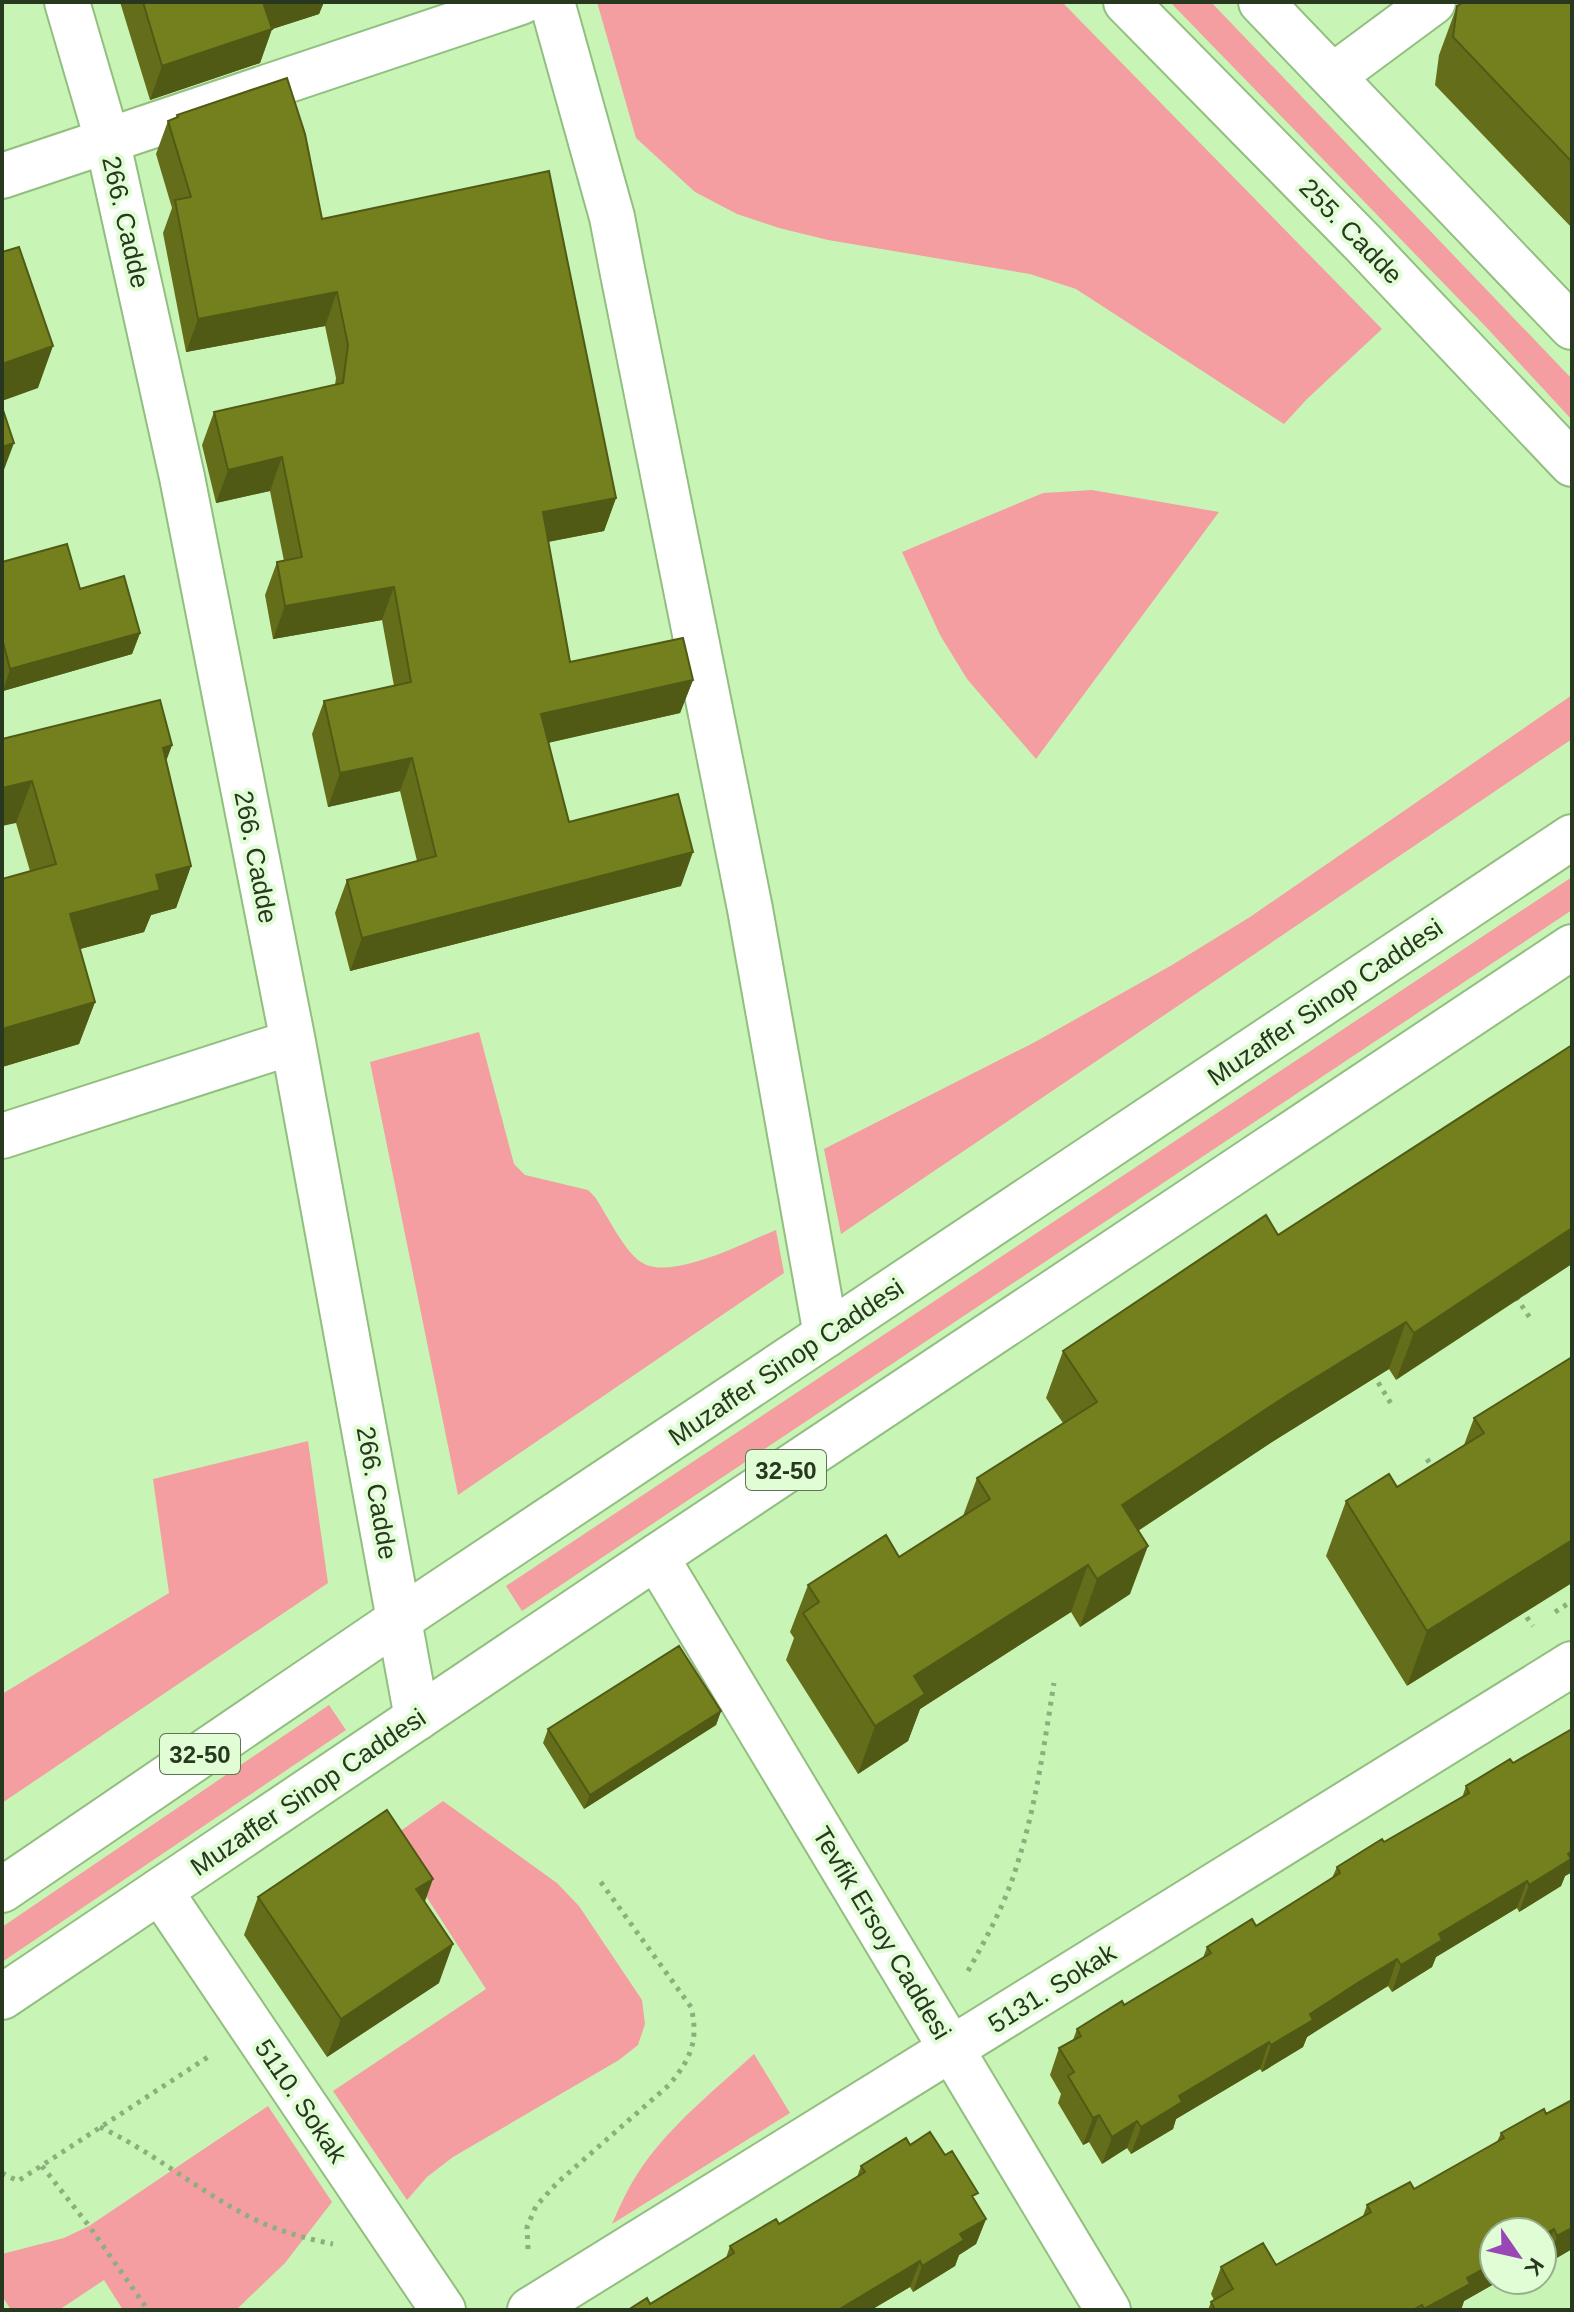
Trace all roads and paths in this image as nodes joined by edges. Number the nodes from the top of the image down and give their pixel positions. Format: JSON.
{"nodes":[{"id":1,"x":67,"y":2,"type":"edge"},
{"id":2,"x":521,"y":2,"type":"edge"},
{"id":3,"x":552,"y":2,"type":"edge"},
{"id":4,"x":1126,"y":2,"type":"edge"},
{"id":5,"x":1261,"y":2,"type":"edge"},
{"id":6,"x":1433,"y":2,"type":"edge"},
{"id":7,"x":1333,"y":76,"type":"junction"},
{"id":8,"x":107,"y":139,"type":"junction"},
{"id":9,"x":2,"y":176,"type":"edge"},
{"id":10,"x":1572,"y":327,"type":"edge"},
{"id":11,"x":1572,"y":464,"type":"edge"},
{"id":12,"x":1572,"y":837,"type":"edge"},
{"id":13,"x":1572,"y":947,"type":"edge"},
{"id":14,"x":293,"y":1042,"type":"junction"},
{"id":15,"x":2,"y":1136,"type":"edge"},
{"id":16,"x":1513,"y":1292,"type":"edge"},
{"id":17,"x":1530,"y":1318,"type":"dead end"},
{"id":18,"x":826,"y":1335,"type":"junction"},
{"id":19,"x":1369,"y":1368,"type":"edge"},
{"id":20,"x":1393,"y":1407,"type":"dead end"},
{"id":21,"x":1427,"y":1459,"type":"dead end"},
{"id":22,"x":1443,"y":1484,"type":"edge"},
{"id":23,"x":656,"y":1557,"type":"junction"},
{"id":24,"x":1516,"y":1600,"type":"edge"},
{"id":25,"x":1572,"y":1601,"type":"edge"},
{"id":26,"x":400,"y":1619,"type":"junction"},
{"id":27,"x":1572,"y":1664,"type":"edge"},
{"id":28,"x":1054,"y":1683,"type":"dead end"},
{"id":29,"x":417,"y":1718,"type":"junction"},
{"id":30,"x":600,"y":1881,"type":"dead end"},
{"id":31,"x":2,"y":1890,"type":"edge"},
{"id":32,"x":160,"y":1891,"type":"junction"},
{"id":33,"x":2,"y":1997,"type":"edge"},
{"id":34,"x":252,"y":2027,"type":"junction"},
{"id":35,"x":945,"y":2038,"type":"junction"},
{"id":36,"x":100,"y":2127,"type":"junction"},
{"id":37,"x":42,"y":2166,"type":"junction"},
{"id":38,"x":2,"y":2173,"type":"edge"},
{"id":39,"x":528,"y":2255,"type":"dead end"},
{"id":40,"x":408,"y":2259,"type":"junction"},
{"id":41,"x":148,"y":2310,"type":"edge"},
{"id":42,"x":443,"y":2310,"type":"edge"},
{"id":43,"x":530,"y":2310,"type":"edge"},
{"id":44,"x":1108,"y":2310,"type":"edge"}],
"edges":[{"from":1,"to":8,"type":"main road","name":"266. Cadde"},
{"from":2,"to":8,"type":"main road"},
{"from":3,"to":18,"type":"main road"},
{"from":4,"to":11,"type":"main road","name":"255. Cadde"},
{"from":5,"to":7,"type":"main road"},
{"from":6,"to":7,"type":"main road"},
{"from":7,"to":10,"type":"main road"},
{"from":8,"to":9,"type":"main road"},
{"from":8,"to":14,"type":"main road","name":"266. Cadde"},
{"from":12,"to":18,"type":"main road","name":"Muzaffer Sinop Caddesi","number":"32-50"},
{"from":13,"to":23,"type":"main road","name":"Muzaffer Sinop Caddesi","number":"32-50"},
{"from":14,"to":15,"type":"main road"},
{"from":14,"to":26,"type":"main road","name":"266. Cadde"},
{"from":16,"to":17,"type":"path"},
{"from":18,"to":26,"type":"main road","name":"Muzaffer Sinop Caddesi","number":"32-50"},
{"from":19,"to":20,"type":"path"},
{"from":21,"to":22,"type":"path"},
{"from":23,"to":29,"type":"main road","name":"Muzaffer Sinop Caddesi","number":"32-50"},
{"from":23,"to":35,"type":"main road","name":"Tevfik Ersoy Caddesi"},
{"from":24,"to":25,"type":"path"},
{"from":26,"to":29,"type":"main road","name":"266. Cadde"},
{"from":26,"to":31,"type":"main road","name":"Muzaffer Sinop Caddesi","number":"32-50"},
{"from":27,"to":35,"type":"main road","name":"5131. Sokak"},
{"from":28,"to":35,"type":"path"},
{"from":29,"to":32,"type":"main road","name":"Muzaffer Sinop Caddesi","number":"32-50"},
{"from":30,"to":39,"type":"path"},
{"from":32,"to":33,"type":"main road","name":"Muzaffer Sinop Caddesi","number":"32-50"},
{"from":32,"to":34,"type":"main road","name":"5110. Sokak"},
{"from":34,"to":36,"type":"path"},
{"from":34,"to":40,"type":"main road","name":"5110. Sokak"},
{"from":35,"to":43,"type":"main road","name":"5131. Sokak"},
{"from":35,"to":44,"type":"main road","name":"Tevfik Ersoy Caddesi"},
{"from":36,"to":37,"type":"path"},
{"from":36,"to":40,"type":"path"},
{"from":37,"to":38,"type":"path"},
{"from":37,"to":41,"type":"path"},
{"from":40,"to":42,"type":"main road","name":"5110. Sokak"}]}
